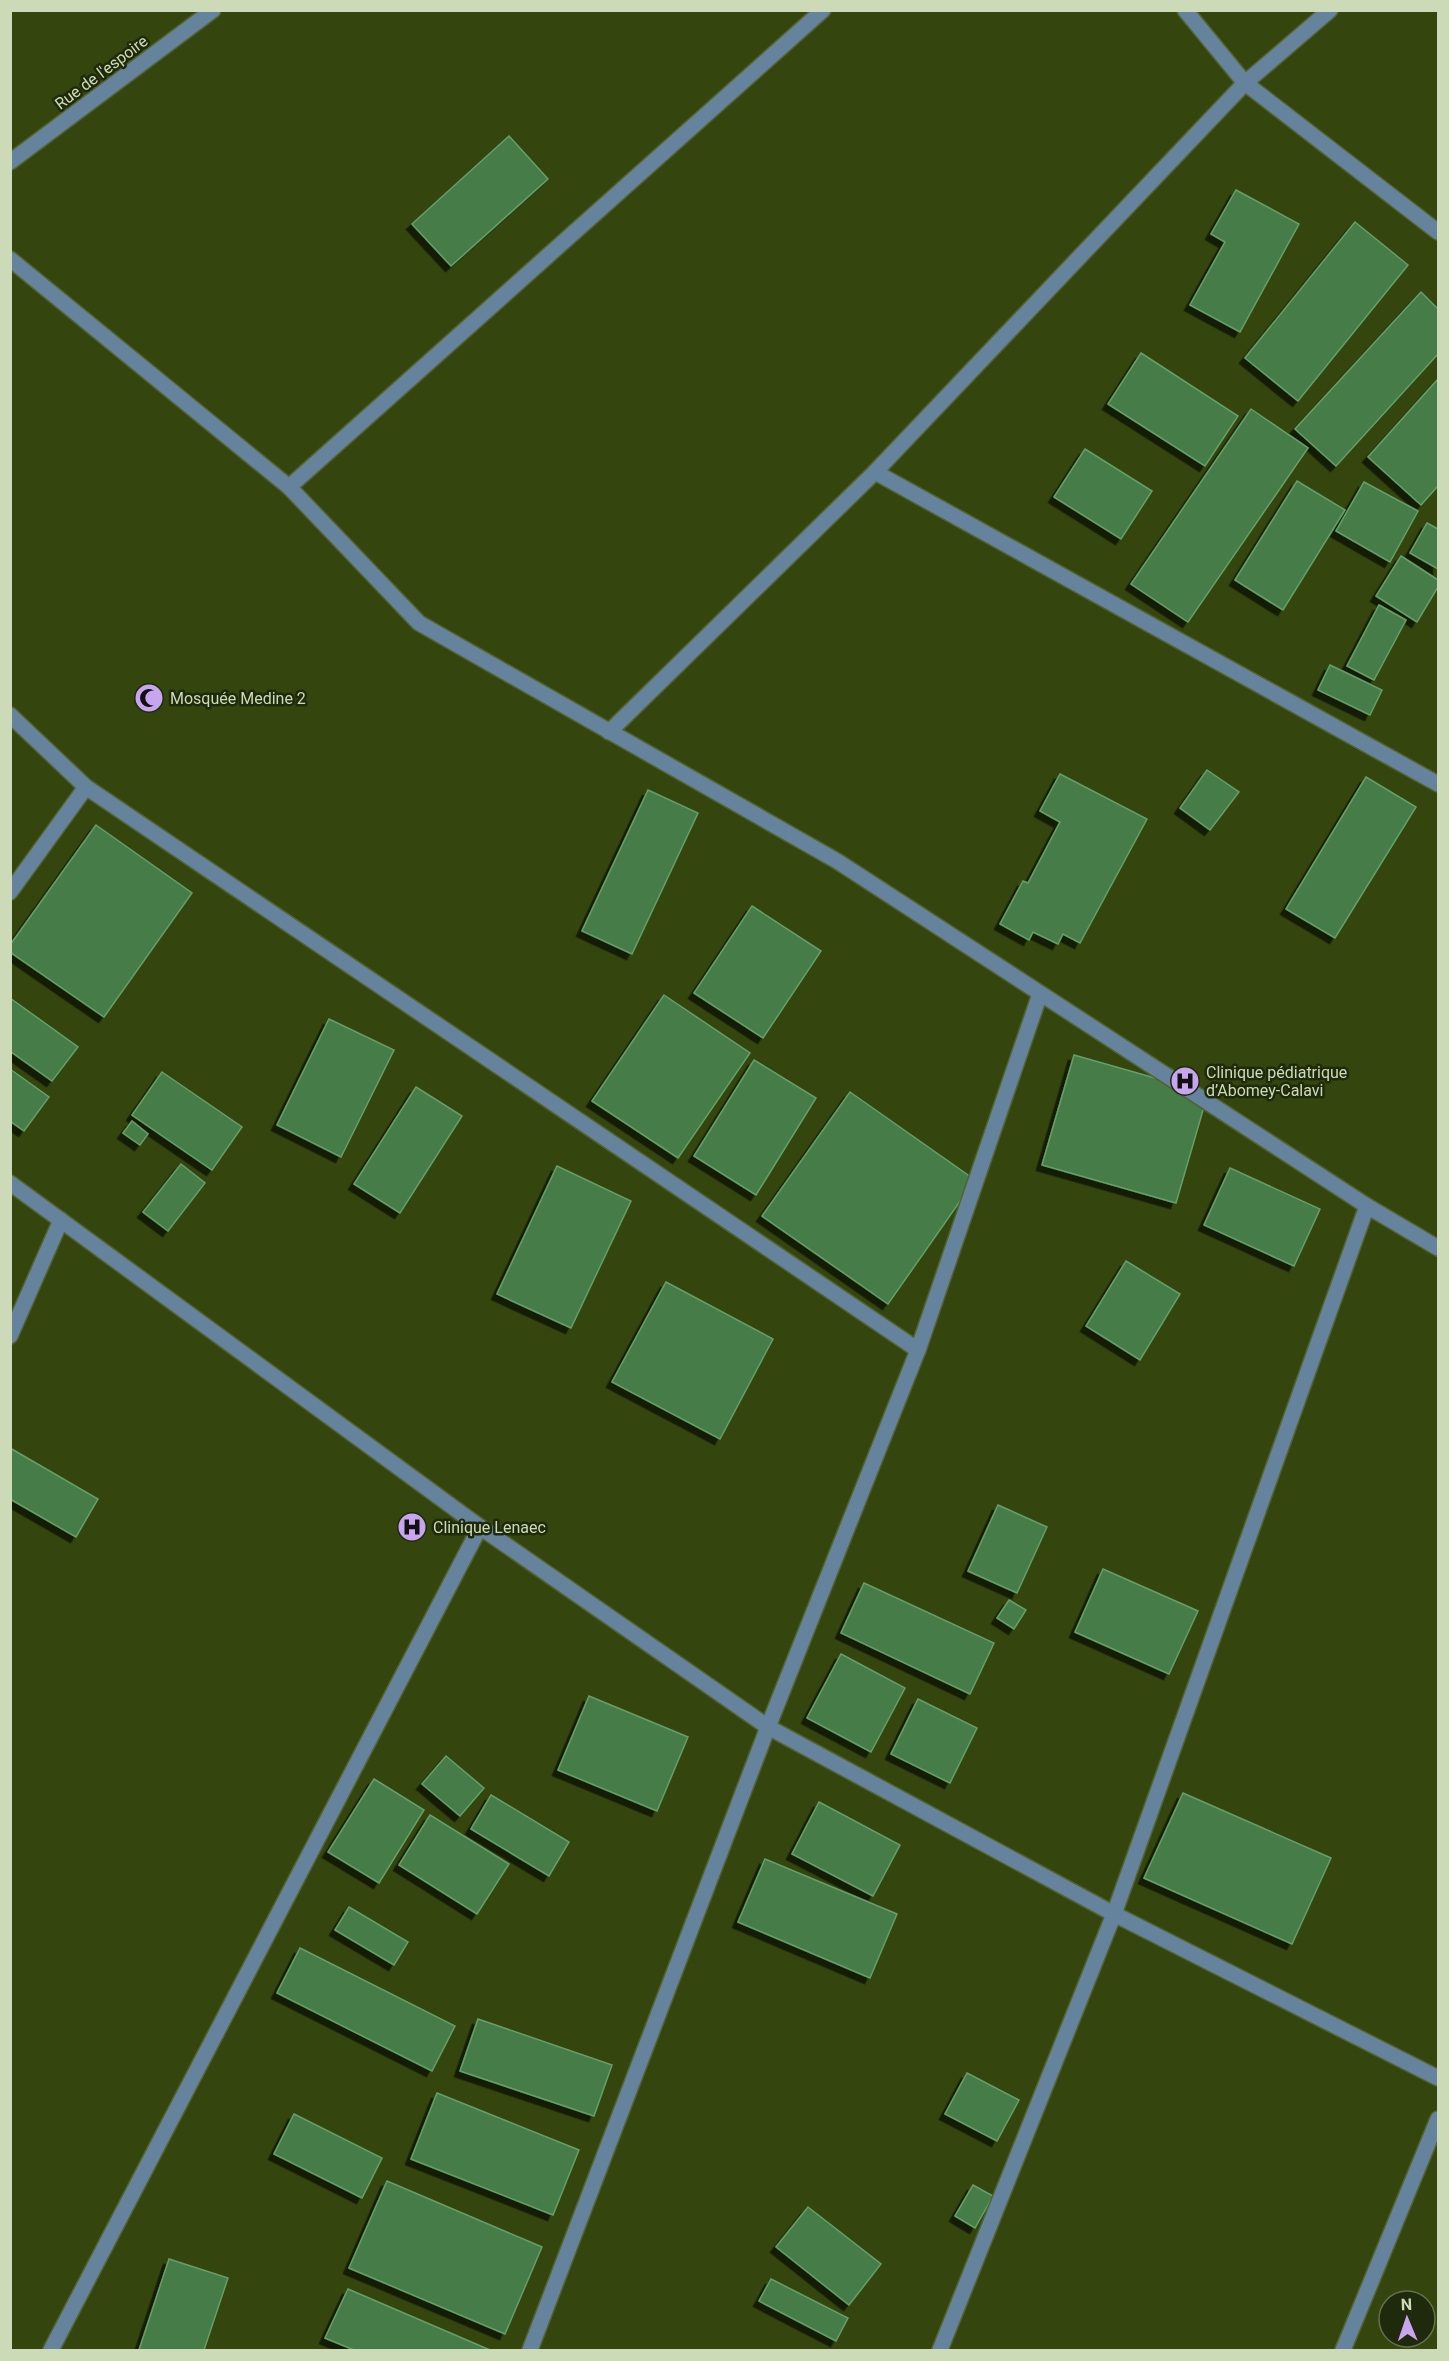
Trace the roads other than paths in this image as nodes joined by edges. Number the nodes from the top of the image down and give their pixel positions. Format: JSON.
{"nodes":[{"id":1,"x":213,"y":10,"type":"edge"},
{"id":2,"x":823,"y":10,"type":"edge"},
{"id":3,"x":1185,"y":10,"type":"edge"},
{"id":4,"x":1330,"y":10,"type":"edge"},
{"id":5,"x":1245,"y":83,"type":"junction"},
{"id":6,"x":10,"y":162,"type":"edge"},
{"id":7,"x":1438,"y":232,"type":"edge"},
{"id":8,"x":10,"y":259,"type":"edge"},
{"id":9,"x":875,"y":472,"type":"junction"},
{"id":10,"x":289,"y":487,"type":"junction"},
{"id":11,"x":10,"y":715,"type":"edge"},
{"id":12,"x":609,"y":732,"type":"junction"},
{"id":13,"x":1438,"y":784,"type":"edge"},
{"id":14,"x":86,"y":788,"type":"junction"},
{"id":15,"x":10,"y":892,"type":"edge"},
{"id":16,"x":1040,"y":994,"type":"junction"},
{"id":17,"x":10,"y":1184,"type":"edge"},
{"id":18,"x":1367,"y":1206,"type":"junction"},
{"id":19,"x":61,"y":1220,"type":"junction"},
{"id":20,"x":1438,"y":1248,"type":"edge"},
{"id":21,"x":10,"y":1336,"type":"edge"},
{"id":22,"x":918,"y":1350,"type":"junction"},
{"id":23,"x":480,"y":1527,"type":"junction"},
{"id":24,"x":768,"y":1727,"type":"junction"},
{"id":25,"x":1114,"y":1914,"type":"junction"},
{"id":26,"x":1438,"y":2078,"type":"edge"},
{"id":27,"x":1438,"y":2119,"type":"edge"},
{"id":28,"x":51,"y":2350,"type":"edge"},
{"id":29,"x":530,"y":2350,"type":"edge"},
{"id":30,"x":940,"y":2350,"type":"edge"},
{"id":31,"x":1343,"y":2350,"type":"edge"}],
"edges":[{"from":1,"to":6,"type":"street","name":"Rue de l'espoire"},
{"from":2,"to":10,"type":"street"},
{"from":3,"to":5,"type":"street"},
{"from":4,"to":5,"type":"street"},
{"from":5,"to":7,"type":"street"},
{"from":5,"to":9,"type":"street"},
{"from":8,"to":10,"type":"street"},
{"from":9,"to":12,"type":"street"},
{"from":9,"to":13,"type":"street"},
{"from":10,"to":12,"type":"street"},
{"from":11,"to":14,"type":"street"},
{"from":12,"to":16,"type":"street"},
{"from":14,"to":15,"type":"street"},
{"from":14,"to":22,"type":"street"},
{"from":16,"to":18,"type":"street"},
{"from":16,"to":22,"type":"street"},
{"from":17,"to":19,"type":"street"},
{"from":18,"to":20,"type":"street"},
{"from":18,"to":25,"type":"street"},
{"from":19,"to":21,"type":"street"},
{"from":19,"to":23,"type":"street"},
{"from":22,"to":24,"type":"street"},
{"from":23,"to":24,"type":"street"},
{"from":23,"to":28,"type":"street"},
{"from":24,"to":25,"type":"street"},
{"from":24,"to":29,"type":"street"},
{"from":25,"to":26,"type":"street"},
{"from":25,"to":30,"type":"street"},
{"from":27,"to":31,"type":"street"}]}
